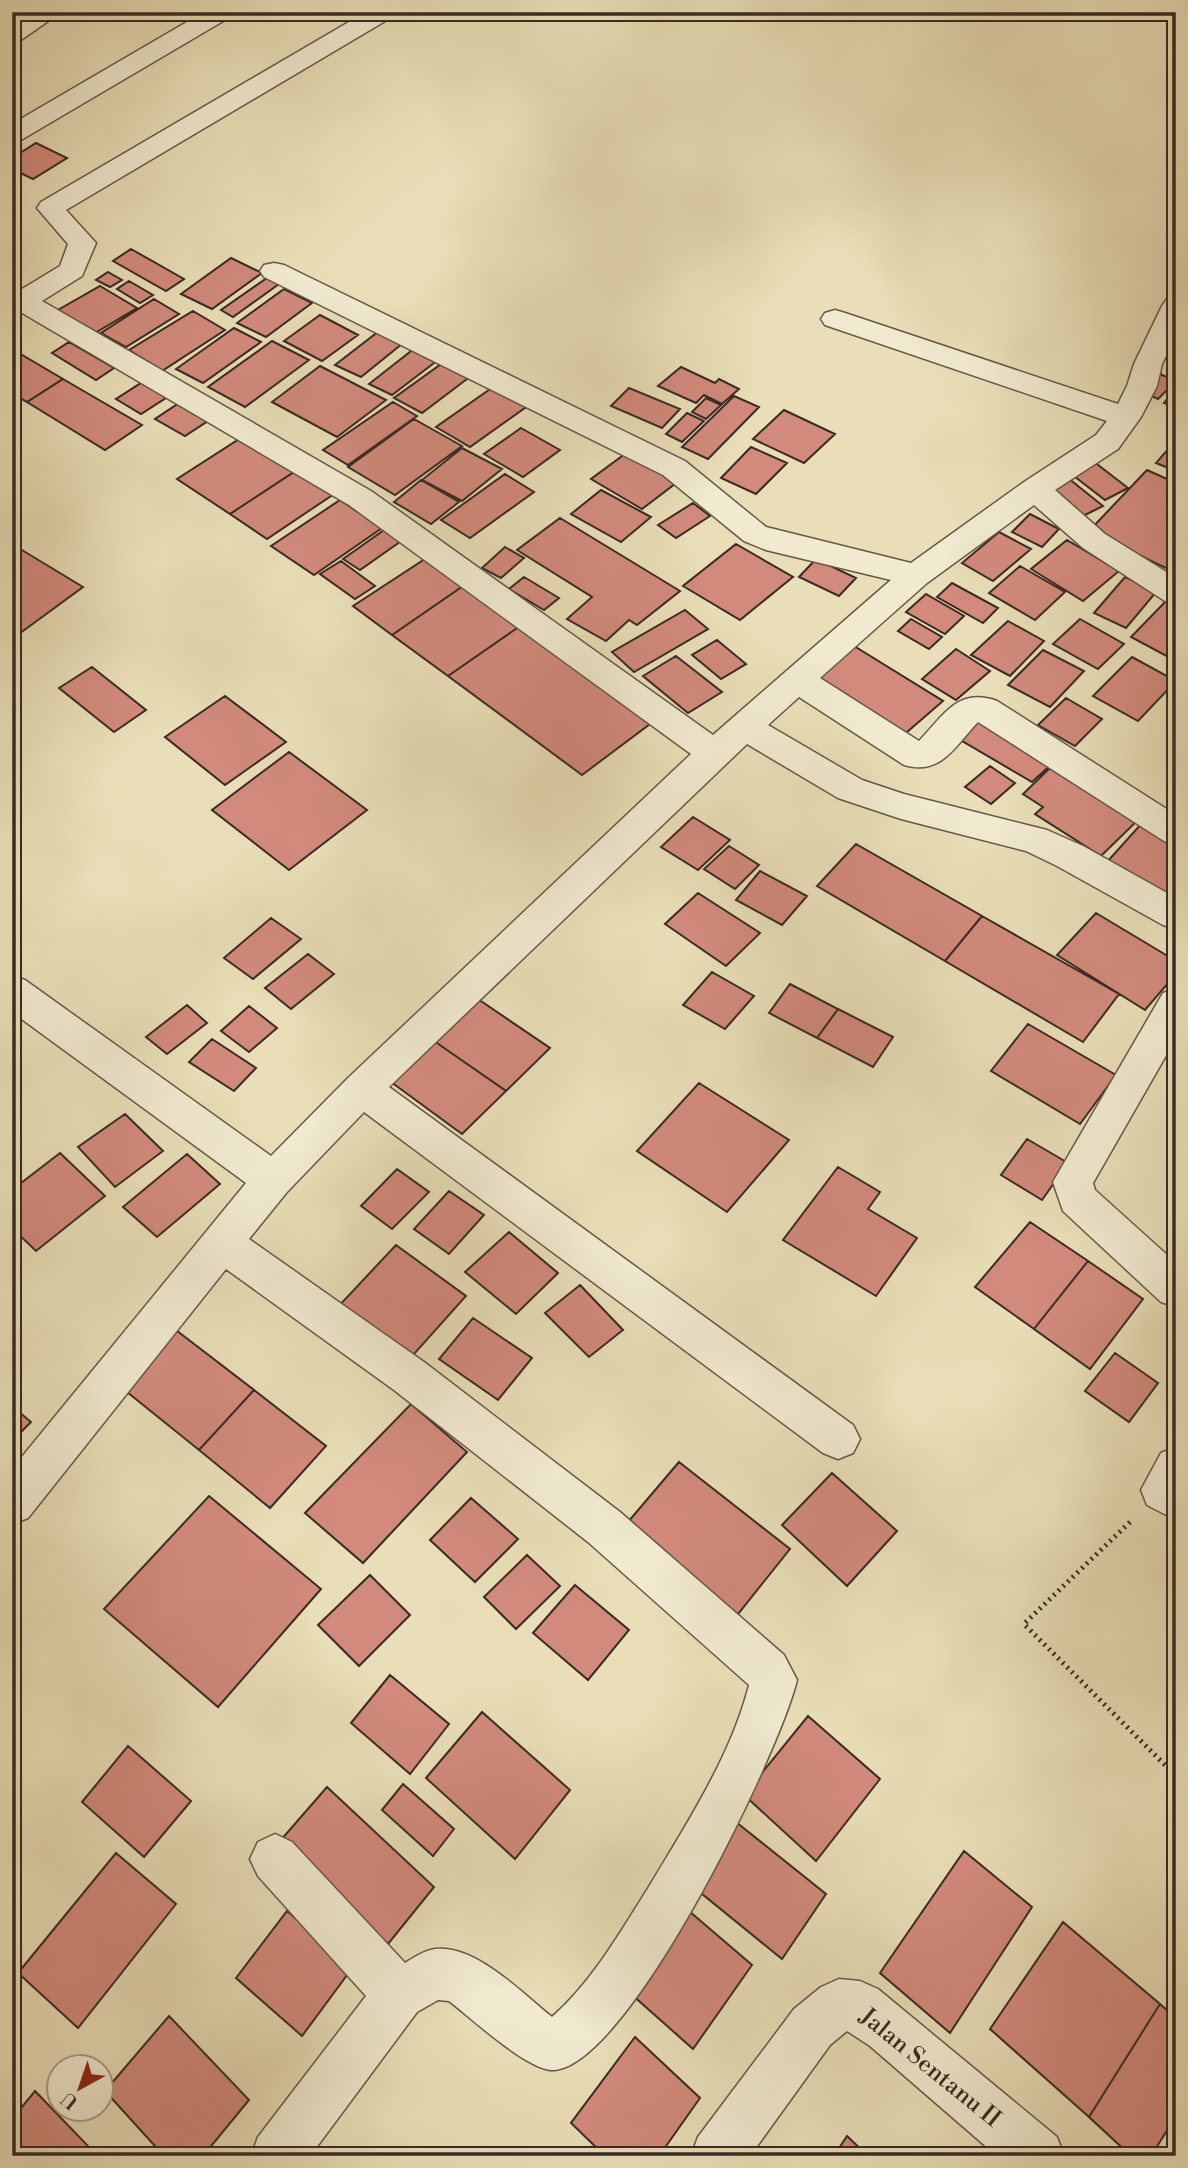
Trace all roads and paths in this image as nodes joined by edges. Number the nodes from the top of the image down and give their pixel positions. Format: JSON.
{"nodes":[{"id":1,"x":50,"y":12,"type":"edge"},
{"id":2,"x":222,"y":12,"type":"edge"},
{"id":3,"x":384,"y":12,"type":"edge"},
{"id":4,"x":12,"y":35,"type":"edge"},
{"id":5,"x":12,"y":135,"type":"edge"},
{"id":6,"x":274,"y":271,"type":"dead end"},
{"id":7,"x":17,"y":298,"type":"edge"},
{"id":8,"x":1176,"y":306,"type":"edge"},
{"id":9,"x":835,"y":319,"type":"dead end"},
{"id":10,"x":1162,"y":369,"type":"edge"},
{"id":11,"x":1126,"y":417,"type":"junction"},
{"id":12,"x":1035,"y":489,"type":"junction"},
{"id":13,"x":916,"y":575,"type":"junction"},
{"id":14,"x":1176,"y":593,"type":"edge"},
{"id":15,"x":796,"y":679,"type":"junction"},
{"id":16,"x":744,"y":727,"type":"junction"},
{"id":17,"x":714,"y":753,"type":"junction"},
{"id":18,"x":1176,"y":832,"type":"edge"},
{"id":19,"x":1176,"y":915,"type":"edge"},
{"id":20,"x":12,"y":991,"type":"edge"},
{"id":21,"x":1176,"y":1004,"type":"edge"},
{"id":22,"x":362,"y":1089,"type":"junction"},
{"id":23,"x":273,"y":1180,"type":"junction"},
{"id":24,"x":222,"y":1243,"type":"junction"},
{"id":25,"x":1176,"y":1289,"type":"edge"},
{"id":26,"x":838,"y":1439,"type":"dead end"},
{"id":27,"x":1172,"y":1486,"type":"edge"},
{"id":28,"x":12,"y":1503,"type":"edge"},
{"id":29,"x":1176,"y":1776,"type":"edge"},
{"id":30,"x":275,"y":1859,"type":"dead end"},
{"id":31,"x":399,"y":1994,"type":"junction"},
{"id":32,"x":277,"y":2156,"type":"edge"},
{"id":33,"x":717,"y":2156,"type":"edge"},
{"id":34,"x":1038,"y":2156,"type":"edge"}],
"edges":[{"from":1,"to":4,"type":"street"},
{"from":2,"to":5,"type":"street"},
{"from":3,"to":7,"type":"street"},
{"from":6,"to":13,"type":"street"},
{"from":7,"to":17,"type":"street"},
{"from":8,"to":10,"type":"street"},
{"from":9,"to":11,"type":"street"},
{"from":10,"to":11,"type":"street"},
{"from":11,"to":12,"type":"street"},
{"from":12,"to":13,"type":"street"},
{"from":12,"to":14,"type":"street"},
{"from":13,"to":15,"type":"street"},
{"from":15,"to":16,"type":"street"},
{"from":15,"to":18,"type":"street"},
{"from":16,"to":17,"type":"street"},
{"from":16,"to":19,"type":"street"},
{"from":17,"to":22,"type":"street"},
{"from":20,"to":23,"type":"street"},
{"from":21,"to":25,"type":"street"},
{"from":22,"to":23,"type":"street"},
{"from":22,"to":26,"type":"street"},
{"from":23,"to":24,"type":"street"},
{"from":24,"to":28,"type":"street"},
{"from":24,"to":31,"type":"street"},
{"from":27,"to":29,"type":"path"},
{"from":30,"to":31,"type":"street"},
{"from":31,"to":32,"type":"street"},
{"from":33,"to":34,"type":"street","name":"Jalan Sentanu II"}]}
